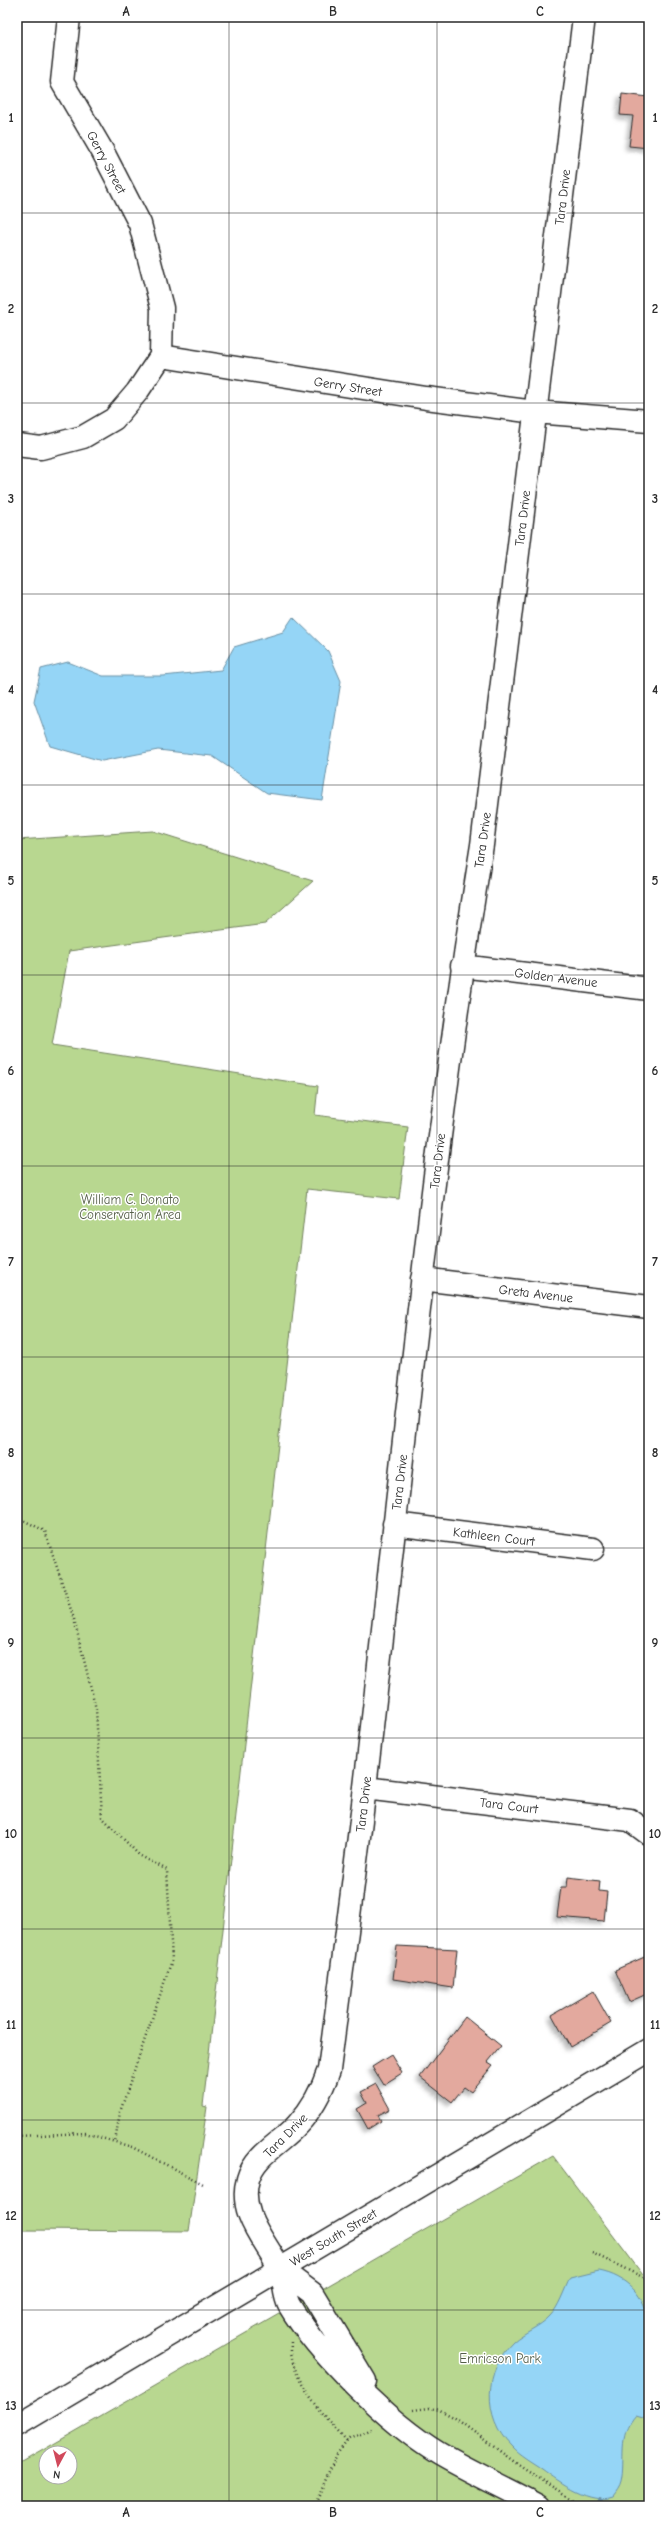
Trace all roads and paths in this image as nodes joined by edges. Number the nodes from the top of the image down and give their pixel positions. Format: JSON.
{"nodes":[{"id":1,"x":69,"y":17,"type":"edge"},
{"id":2,"x":584,"y":17,"type":"edge"},
{"id":3,"x":162,"y":356,"type":"junction"},
{"id":4,"x":535,"y":412,"type":"junction"},
{"id":5,"x":649,"y":421,"type":"edge"},
{"id":6,"x":17,"y":446,"type":"edge"},
{"id":7,"x":462,"y":966,"type":"junction"},
{"id":8,"x":649,"y":989,"type":"edge"},
{"id":9,"x":422,"y":1279,"type":"junction"},
{"id":10,"x":649,"y":1307,"type":"edge"},
{"id":11,"x":17,"y":1518,"type":"edge"},
{"id":12,"x":394,"y":1524,"type":"junction"},
{"id":13,"x":593,"y":1549,"type":"dead end"},
{"id":14,"x":365,"y":1788,"type":"junction"},
{"id":15,"x":649,"y":1834,"type":"edge"},
{"id":16,"x":649,"y":2050,"type":"edge"},
{"id":17,"x":17,"y":2136,"type":"edge"},
{"id":18,"x":115,"y":2142,"type":"junction"},
{"id":19,"x":203,"y":2184,"type":"dead end"},
{"id":20,"x":592,"y":2253,"type":"dead end"},
{"id":21,"x":280,"y":2269,"type":"junction"},
{"id":22,"x":649,"y":2280,"type":"edge"},
{"id":23,"x":297,"y":2315,"type":"junction"},
{"id":24,"x":393,"y":2419,"type":"junction"},
{"id":25,"x":17,"y":2425,"type":"edge"},
{"id":26,"x":347,"y":2442,"type":"dead end"},
{"id":27,"x":539,"y":2506,"type":"edge"}],
"edges":[{"from":1,"to":3,"type":"street","name":"Gerry Street"},
{"from":2,"to":4,"type":"street","name":"Tara Drive"},
{"from":3,"to":4,"type":"street","name":"Gerry Street"},
{"from":3,"to":6,"type":"street"},
{"from":4,"to":5,"type":"street","name":"Gerry Street"},
{"from":4,"to":7,"type":"street","name":"Tara Drive"},
{"from":7,"to":8,"type":"street","name":"Golden Avenue"},
{"from":7,"to":9,"type":"street","name":"Tara Drive"},
{"from":9,"to":10,"type":"street","name":"Greta Avenue"},
{"from":9,"to":12,"type":"street","name":"Tara Drive"},
{"from":11,"to":18,"type":"path"},
{"from":12,"to":13,"type":"street","name":"Kathleen Court"},
{"from":12,"to":14,"type":"street","name":"Tara Drive"},
{"from":14,"to":15,"type":"street","name":"Tara Court"},
{"from":14,"to":21,"type":"street","name":"Tara Drive"},
{"from":16,"to":21,"type":"street","name":"West South Street"},
{"from":17,"to":18,"type":"path"},
{"from":18,"to":19,"type":"path"},
{"from":20,"to":22,"type":"path"},
{"from":21,"to":23,"type":"street"},
{"from":21,"to":24,"type":"street"},
{"from":21,"to":25,"type":"street","name":"West South Street"},
{"from":23,"to":24,"type":"street"},
{"from":23,"to":26,"type":"path"},
{"from":24,"to":27,"type":"street"}]}
